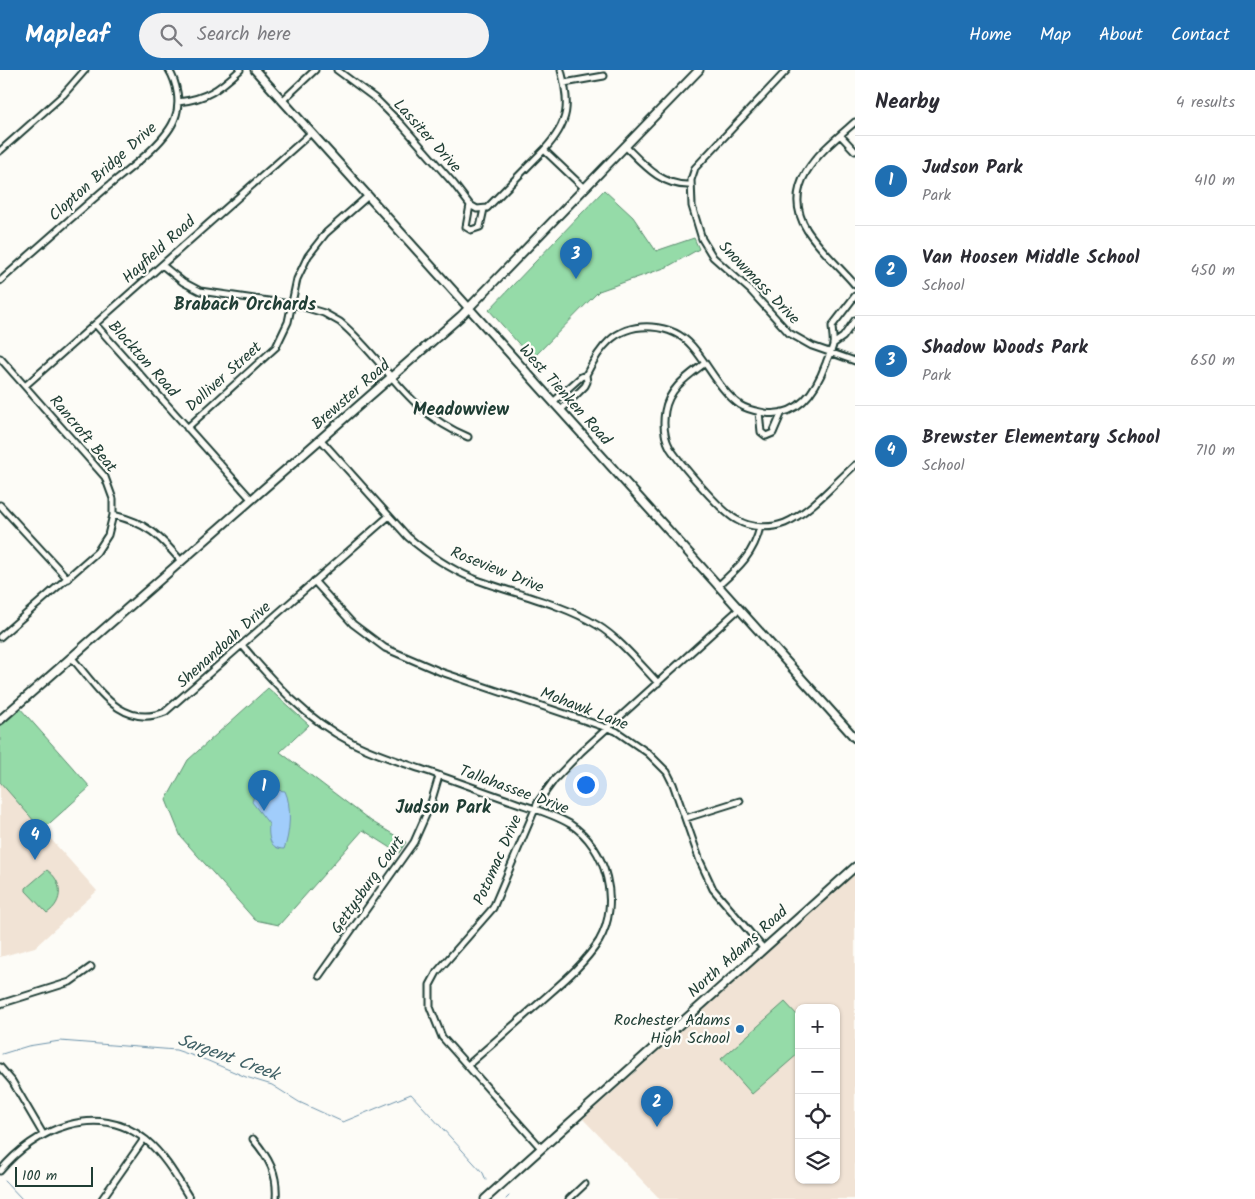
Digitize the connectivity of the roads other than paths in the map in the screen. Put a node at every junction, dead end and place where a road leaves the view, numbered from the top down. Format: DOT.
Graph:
graph roads {
  1 [pos="85,70"];
  2 [pos="169,70"];
  3 [pos="240,70"];
  4 [pos="255,70"];
  5 [pos="315,70"];
  6 [pos="337,70"];
  7 [pos="561,70"];
  8 [pos="699,70"];
  9 [pos="787,70"];
  10 [pos="604,76"];
  11 [pos="564,83"];
  12 [pos="282,100"];
  13 [pos="178,102"];
  14 [pos="855,122"];
  15 [pos="311,133"];
  16 [pos="840,135"];
  17 [pos="625,146"];
  18 [pos="544,150"];
  19 [pos="0,151"];
  20 [pos="855,151"];
  21 [pos="691,185"];
  22 [pos="584,188"];
  23 [pos="368,196"];
  24 [pos="470,205"];
  25 [pos="484,209"];
  26 [pos="162,264"];
  27 [pos="0,281"];
  28 [pos="855,285"];
  29 [pos="855,296"];
  30 [pos="292,304"];
  31 [pos="469,308"];
  32 [pos="855,320"];
  33 [pos="95,324"];
  34 [pos="833,344"];
  35 [pos="830,353"];
  36 [pos="0,358"];
  37 [pos="855,361"];
  38 [pos="705,363"];
  39 [pos="586,375"];
  40 [pos="391,378"];
  41 [pos="25,386"];
  42 [pos="554,402"];
  43 [pos="561,410"];
  44 [pos="759,412"];
  45 [pos="782,412"];
  46 [pos="187,428"];
  47 [pos="468,437"];
  48 [pos="321,440"];
  49 [pos="855,465"];
  50 [pos="252,500"];
  51 [pos="0,505"];
  52 [pos="113,515"];
  53 [pos="389,516"];
  54 [pos="760,527"];
  55 [pos="181,561"];
  56 [pos="68,579"];
  57 [pos="314,582"];
  58 [pos="718,586"];
  59 [pos="740,610"];
  60 [pos="0,638"];
  61 [pos="242,645"];
  62 [pos="71,657"];
  63 [pos="658,682"];
  64 [pos="0,720"];
  65 [pos="606,730"];
  66 [pos="855,738"];
  67 [pos="439,776"];
  68 [pos="740,801"];
  69 [pos="535,808"];
  70 [pos="686,818"];
  71 [pos="855,867"];
  72 [pos="763,948"];
  73 [pos="91,967"];
  74 [pos="319,976"];
  75 [pos="0,1004"];
  76 [pos="468,1065"];
  77 [pos="0,1067"];
  78 [pos="42,1134"];
  79 [pos="144,1139"];
  80 [pos="253,1139"];
  81 [pos="541,1148"];
  82 [pos="0,1171"];
  83 [pos="585,1184"];
  84 [pos="102,1199"];
  85 [pos="190,1199"];
  86 [pos="276,1199"];
  87 [pos="484,1199"];
  88 [pos="570,1199"];
  1 -- 19 [label="street"];
  2 -- 13 [label="street"];
  3 -- 13 [label="street"];
  4 -- 12 [label="street, West Tienken Road"];
  5 -- 12 [label="street"];
  6 -- 24 [label="street, Lassiter Drive"];
  7 -- 11 [label="street"];
  8 -- 17 [label="street, Brewster Road"];
  9 -- 21 [label="street, Snowmass Drive"];
  10 -- 11 [label="street"];
  11 -- 18 [label="street"];
  12 -- 15 [label="street, West Tienken Road"];
  13 -- 27 [label="street, Clopton Bridge Drive"];
  14 -- 16 [label="street"];
  15 -- 23 [label="street, West Tienken Road"];
  15 -- 26 [label="street, Hayfield Road"];
  16 -- 20 [label="street"];
  16 -- 28 [label="street"];
  17 -- 21 [label="street"];
  17 -- 22 [label="street, Brewster Road"];
  18 -- 22 [label="street"];
  18 -- 25 [label="street"];
  21 -- 35 [label="street, Snowmass Drive"];
  22 -- 31 [label="street, Brewster Road"];
  23 -- 30 [label="street, Dolliver Street"];
  23 -- 31 [label="street, West Tienken Road"];
  24 -- 25 [label="street"];
  24 -- 25 [label="street"];
  26 -- 30 [label="street"];
  26 -- 33 [label="street, Hayfield Road"];
  29 -- 34 [label="street"];
  30 -- 40 [label="street"];
  30 -- 46 [label="street, Dolliver Street"];
  31 -- 40 [label="street, Brewster Road"];
  31 -- 42 [label="street, West Tienken Road"];
  32 -- 34 [label="street"];
  33 -- 41 [label="street, Hayfield Road"];
  33 -- 46 [label="street, Blockton Road"];
  34 -- 35 [label="street"];
  35 -- 37 [label="street, Snowmass Drive"];
  35 -- 45 [label="street"];
  36 -- 41 [label="street, Rancroft Beat"];
  38 -- 39 [label="street"];
  38 -- 44 [label="street"];
  38 -- 54 [label="street"];
  39 -- 42 [label="street"];
  39 -- 43 [label="street"];
  40 -- 47 [label="street"];
  40 -- 48 [label="street, Brewster Road"];
  41 -- 52 [label="street, Rancroft Beat"];
  42 -- 43 [label="street, West Tienken Road"];
  43 -- 58 [label="street, West Tienken Road"];
  44 -- 45 [label="street"];
  44 -- 45 [label="street"];
  46 -- 50 [label="street, Blockton Road"];
  48 -- 50 [label="street, Brewster Road"];
  48 -- 53 [label="street, Roseview Drive"];
  49 -- 54 [label="street"];
  50 -- 55 [label="street, Brewster Road"];
  51 -- 56 [label="street"];
  52 -- 55 [label="street"];
  52 -- 56 [label="street"];
  53 -- 57 [label="street, Shenandoah Drive"];
  53 -- 63 [label="street, Roseview Drive"];
  54 -- 58 [label="street"];
  55 -- 62 [label="street, Brewster Road"];
  56 -- 60 [label="street"];
  57 -- 61 [label="street, Shenandoah Drive"];
  57 -- 65 [label="street, Mohawk Lane"];
  58 -- 59 [label="street, West Tienken Road"];
  59 -- 63 [label="street, Potomac Drive"];
  59 -- 66 [label="street, West Tienken Road"];
  61 -- 62 [label="street, Shenandoah Drive"];
  61 -- 67 [label="street, Tallahassee Drive"];
  62 -- 64 [label="street, Brewster Road"];
  63 -- 65 [label="street, Potomac Drive"];
  65 -- 69 [label="street, Potomac Drive"];
  65 -- 70 [label="street, Mohawk Lane"];
  67 -- 69 [label="street, Tallahassee Drive"];
  67 -- 74 [label="street, Gettysburg Court"];
  68 -- 70 [label="street"];
  69 -- 76 [label="street, Potomac Drive"];
  69 -- 76 [label="street, Tallahassee Drive"];
  70 -- 72 [label="street, Mohawk Lane"];
  71 -- 72 [label="street, North Adams Road"];
  72 -- 81 [label="street, North Adams Road"];
  73 -- 75 [label="street"];
  76 -- 81 [label="street, Potomac Drive"];
  77 -- 78 [label="street"];
  78 -- 79 [label="street"];
  78 -- 82 [label="street"];
  79 -- 84 [label="street"];
  79 -- 85 [label="street"];
  80 -- 86 [label="street"];
  81 -- 87 [label="street, North Adams Road"];
  83 -- 88 [label="street"];
}
